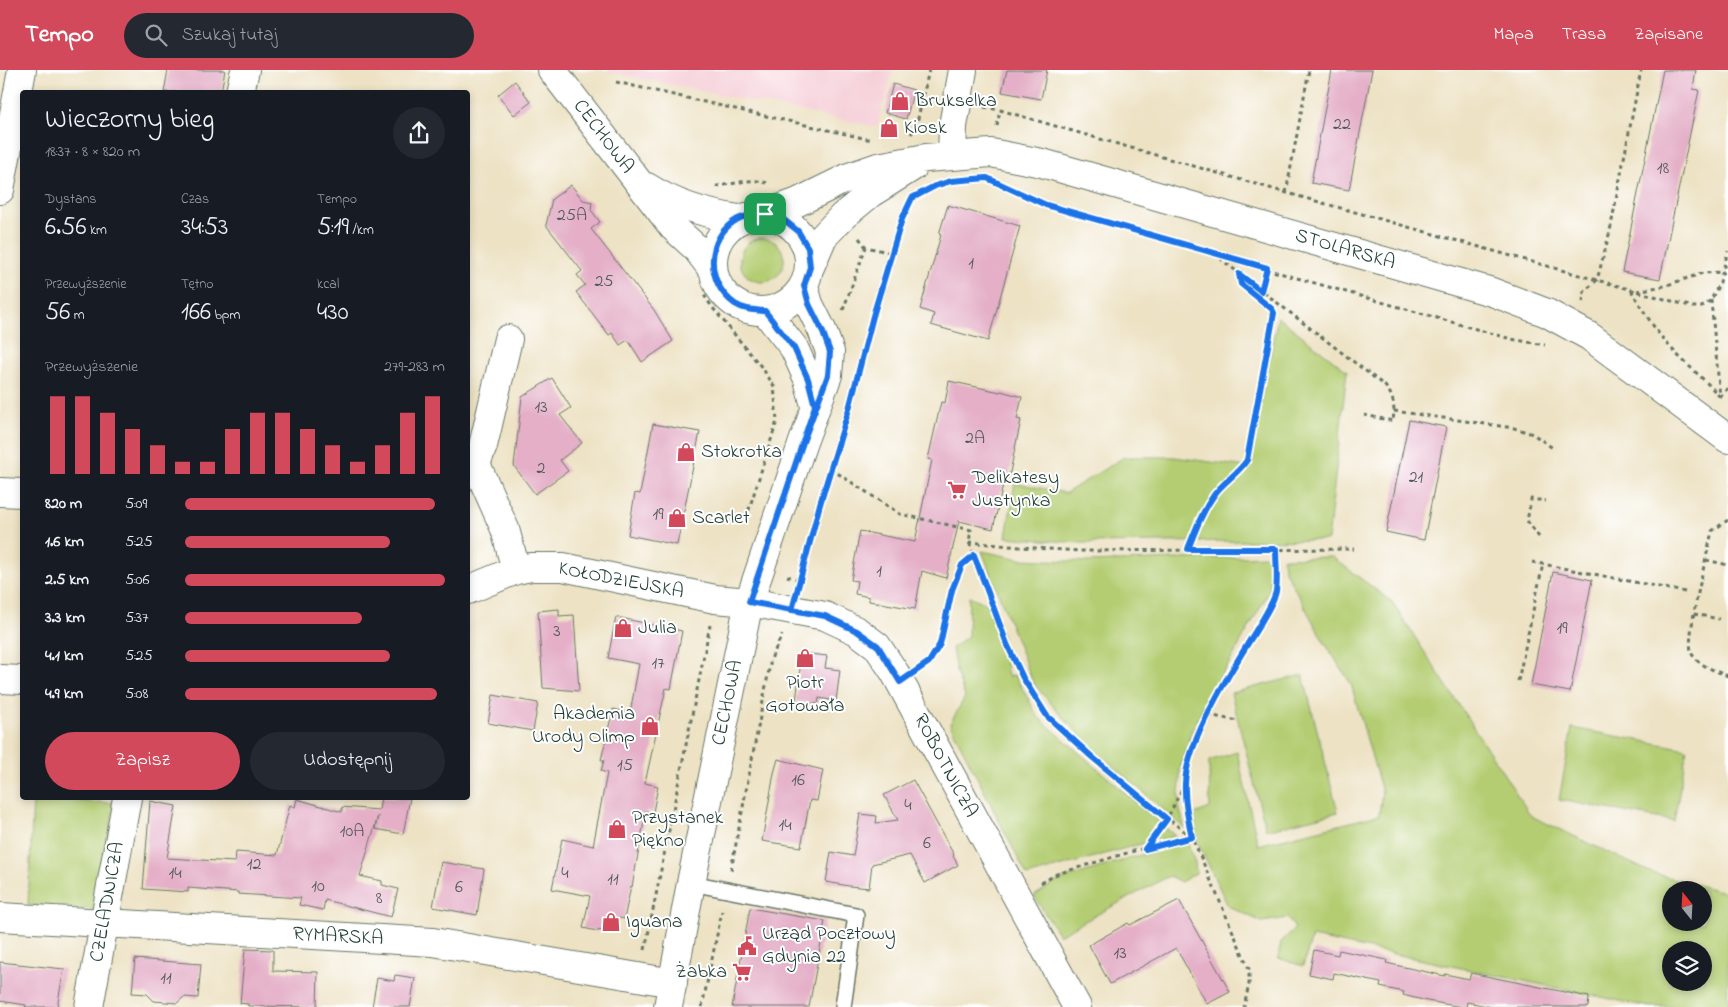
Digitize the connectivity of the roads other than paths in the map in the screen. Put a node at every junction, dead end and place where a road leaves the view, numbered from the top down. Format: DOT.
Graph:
graph roads {
  1 [pos="22,70"];
  2 [pos="245,70"];
  3 [pos="552,70"];
  4 [pos="963,70"];
  5 [pos="240,90"];
  6 [pos="939,157"];
  7 [pos="636,181"];
  8 [pos="0,190"];
  9 [pos="752,216"];
  10 [pos="807,276"];
  11 [pos="708,281"];
  12 [pos="765,311"];
  13 [pos="508,339"];
  14 [pos="815,406"];
  15 [pos="1728,439"];
  16 [pos="472,463"];
  17 [pos="0,492"];
  18 [pos="20,493"];
  19 [pos="516,570"];
  20 [pos="470,589"];
  21 [pos="749,602"];
  22 [pos="0,679"];
  23 [pos="20,680"];
  24 [pos="127,800"];
  25 [pos="691,883"];
  26 [pos="0,917"];
  27 [pos="104,924"];
  28 [pos="670,995"];
  29 [pos="89,1007"];
  30 [pos="843,1007"];
  31 [pos="1077,1007"];
  1 -- 8 [label="street"];
  2 -- 5 [label="street"];
  3 -- 7 [label="street, CECHOWA"];
  4 -- 6 [label="street"];
  6 -- 9 [label="street, STOLARSKA"];
  6 -- 10 [label="street, STOLARSKA"];
  6 -- 15 [label="street, STOLARSKA"];
  7 -- 9 [label="street, CECHOWA"];
  7 -- 11 [label="street, CECHOWA"];
  9 -- 10 [label="street"];
  9 -- 11 [label="street"];
  10 -- 12 [label="street"];
  10 -- 14 [label="street, CECHOWA"];
  11 -- 12 [label="street"];
  12 -- 14 [label="street"];
  13 -- 16 [label="street"];
  14 -- 21 [label="street, CECHOWA"];
  16 -- 19 [label="street"];
  17 -- 18 [label="street"];
  19 -- 20 [label="street, KOŁODZIEJSKA"];
  19 -- 21 [label="street, KOŁODZIEJSKA"];
  21 -- 25 [label="street, CECHOWA"];
  21 -- 31 [label="street, ROBOTNICZA"];
  22 -- 23 [label="street"];
  24 -- 27 [label="street, CZELADNICZA"];
  25 -- 28 [label="street, CECHOWA"];
  25 -- 30 [label="lane"];
  26 -- 27 [label="street, RYMARSKA"];
  27 -- 28 [label="street, RYMARSKA"];
  27 -- 29 [label="street, CZELADNICZA"];
}
